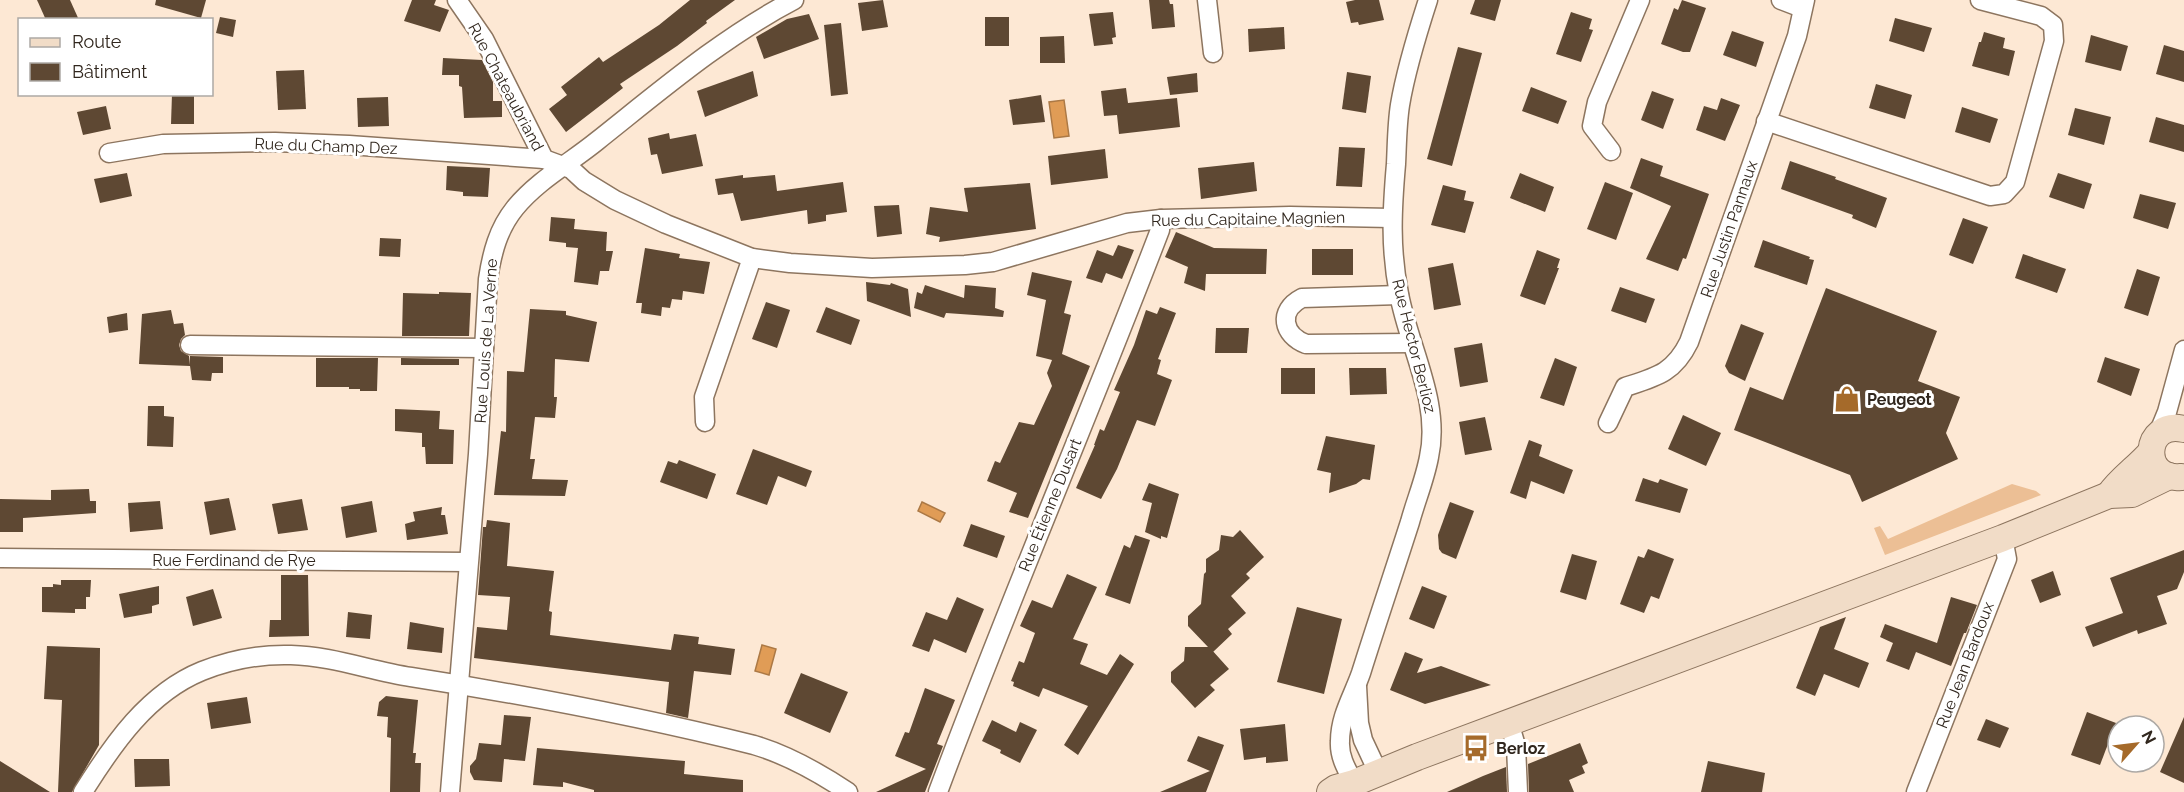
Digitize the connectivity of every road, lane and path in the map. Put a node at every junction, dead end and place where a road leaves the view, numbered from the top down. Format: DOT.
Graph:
graph roads {
  1 [pos="457,0"];
  2 [pos="794,0"];
  3 [pos="1207,0"];
  4 [pos="1428,0"];
  5 [pos="1640,0"];
  6 [pos="1781,0"];
  7 [pos="1980,0"];
  8 [pos="1803,4"];
  9 [pos="1213,52"];
  10 [pos="1766,121"];
  11 [pos="1611,151"];
  12 [pos="109,153"];
  13 [pos="544,159"];
  14 [pos="562,165"];
  15 [pos="1391,218"];
  16 [pos="1161,219"];
  17 [pos="752,258"];
  18 [pos="1399,295"];
  19 [pos="1412,343"];
  20 [pos="190,345"];
  21 [pos="484,348"];
  22 [pos="2184,350"];
  23 [pos="705,422"];
  24 [pos="1608,423"];
  25 [pos="2184,429"];
  26 [pos="2154,443"];
  27 [pos="2177,476"];
  28 [pos="2109,495"];
  29 [pos="2002,538"];
  30 [pos="0,558"];
  31 [pos="468,562"];
  32 [pos="458,684"];
  33 [pos="1357,684"];
  34 [pos="1509,722"];
  35 [pos="1378,772"];
  36 [pos="1352,788"];
  37 [pos="83,792"];
  38 [pos="450,792"];
  39 [pos="848,792"];
  40 [pos="938,792"];
  41 [pos="1330,792"];
  42 [pos="1518,792"];
  43 [pos="1916,792"];
  1 -- 13 [label="street, Rue Chateaubriand"];
  2 -- 14 [label="street, Rue Louis de La Verne"];
  3 -- 9 [label="street"];
  4 -- 15 [label="street, Rue Hector Berlioz"];
  5 -- 11 [label="street"];
  6 -- 8 [label="street"];
  7 -- 10 [label="street"];
  8 -- 10 [label="street, Rue Justin Pannaux"];
  10 -- 24 [label="street, Rue Justin Pannaux"];
  12 -- 13 [label="street, Rue du Champ Dez"];
  13 -- 14 [label="street, Rue Chateaubriand"];
  14 -- 17 [label="street, Rue du Capitaine Magnien"];
  14 -- 21 [label="street, Rue Louis de La Verne"];
  15 -- 16 [label="street, Rue du Capitaine Magnien"];
  15 -- 18 [label="street, Rue Hector Berlioz"];
  16 -- 17 [label="street, Rue du Capitaine Magnien"];
  16 -- 40 [label="street, Rue Étienne Dusart"];
  17 -- 23 [label="street"];
  18 -- 19 [label="street, Rue Hector Berlioz"];
  18 -- 19 [label="street"];
  19 -- 33 [label="street, Rue Hector Berlioz"];
  20 -- 21 [label="street"];
  21 -- 31 [label="street, Rue Louis de La Verne"];
  22 -- 26 [label="street"];
  25 -- 26 [label="main road"];
  26 -- 27 [label="main road"];
  26 -- 28 [label="main road"];
  27 -- 28 [label="main road"];
  28 -- 29 [label="main road"];
  29 -- 34 [label="main road"];
  29 -- 43 [label="street, Rue Jean Bardoux"];
  30 -- 31 [label="street, Rue Ferdinand de Rye"];
  31 -- 32 [label="street, Rue Louis de La Verne"];
  32 -- 37 [label="street"];
  32 -- 38 [label="street, Rue Louis de La Verne"];
  32 -- 39 [label="street"];
  33 -- 35 [label="street, Rue Hector Berlioz"];
  33 -- 36 [label="street, Rue Hector Berlioz"];
  34 -- 35 [label="main road"];
  34 -- 42 [label="street"];
  35 -- 36 [label="main road"];
  36 -- 41 [label="main road"];
}
